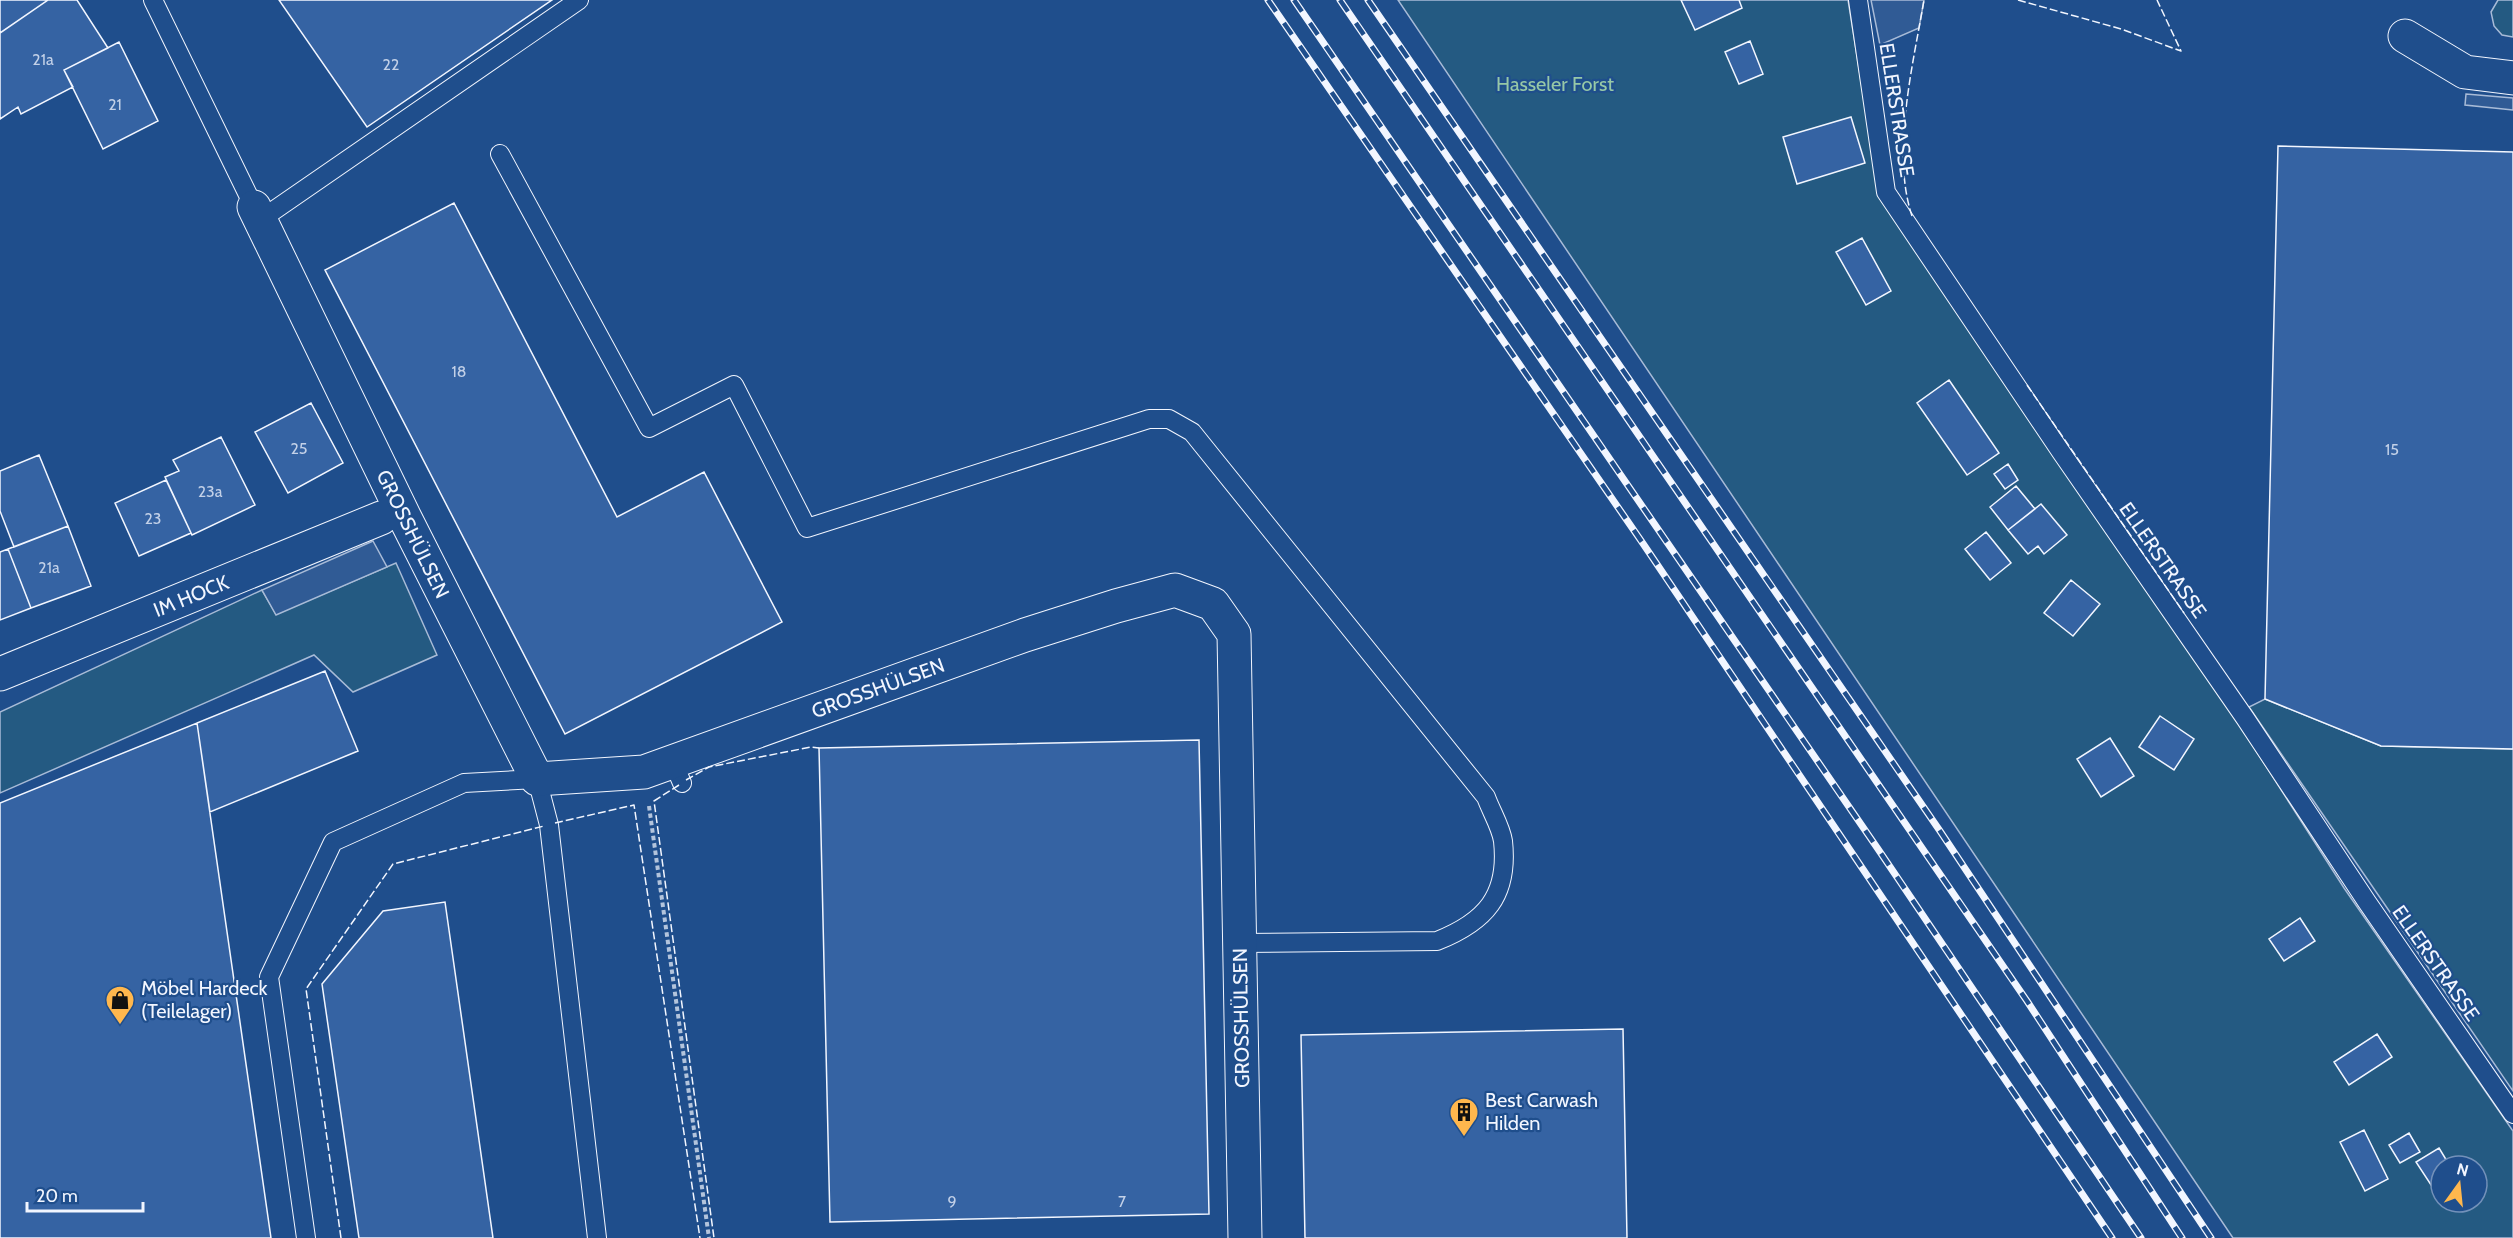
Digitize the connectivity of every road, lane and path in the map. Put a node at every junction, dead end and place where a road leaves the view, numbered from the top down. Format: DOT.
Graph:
graph roads {
  1 [pos="153,0"];
  2 [pos="579,0"];
  3 [pos="1858,0"];
  4 [pos="2405,36"];
  5 [pos="2513,78"];
  6 [pos="500,154"];
  7 [pos="257,214"];
  8 [pos="381,518"];
  9 [pos="0,674"];
  10 [pos="537,779"];
  11 [pos="648,799"];
  12 [pos="1239,943"];
  13 [pos="2513,1114"];
  14 [pos="306,1238"];
  15 [pos="597,1238"];
  16 [pos="709,1238"];
  17 [pos="1245,1238"];
  1 -- 7 [label="lane"];
  2 -- 7 [label="lane"];
  3 -- 13 [label="lane, ELLERSTRASSE"];
  4 -- 5 [label="street"];
  6 -- 12 [label="lane"];
  7 -- 10 [label="street, GROSSHÜLSEN"];
  8 -- 9 [label="street, IM HOCK"];
  10 -- 12 [label="street, GROSSHÜLSEN"];
  10 -- 14 [label="lane"];
  10 -- 15 [label="lane"];
  11 -- 16 [label="path"];
  12 -- 17 [label="street, GROSSHÜLSEN"];
}
